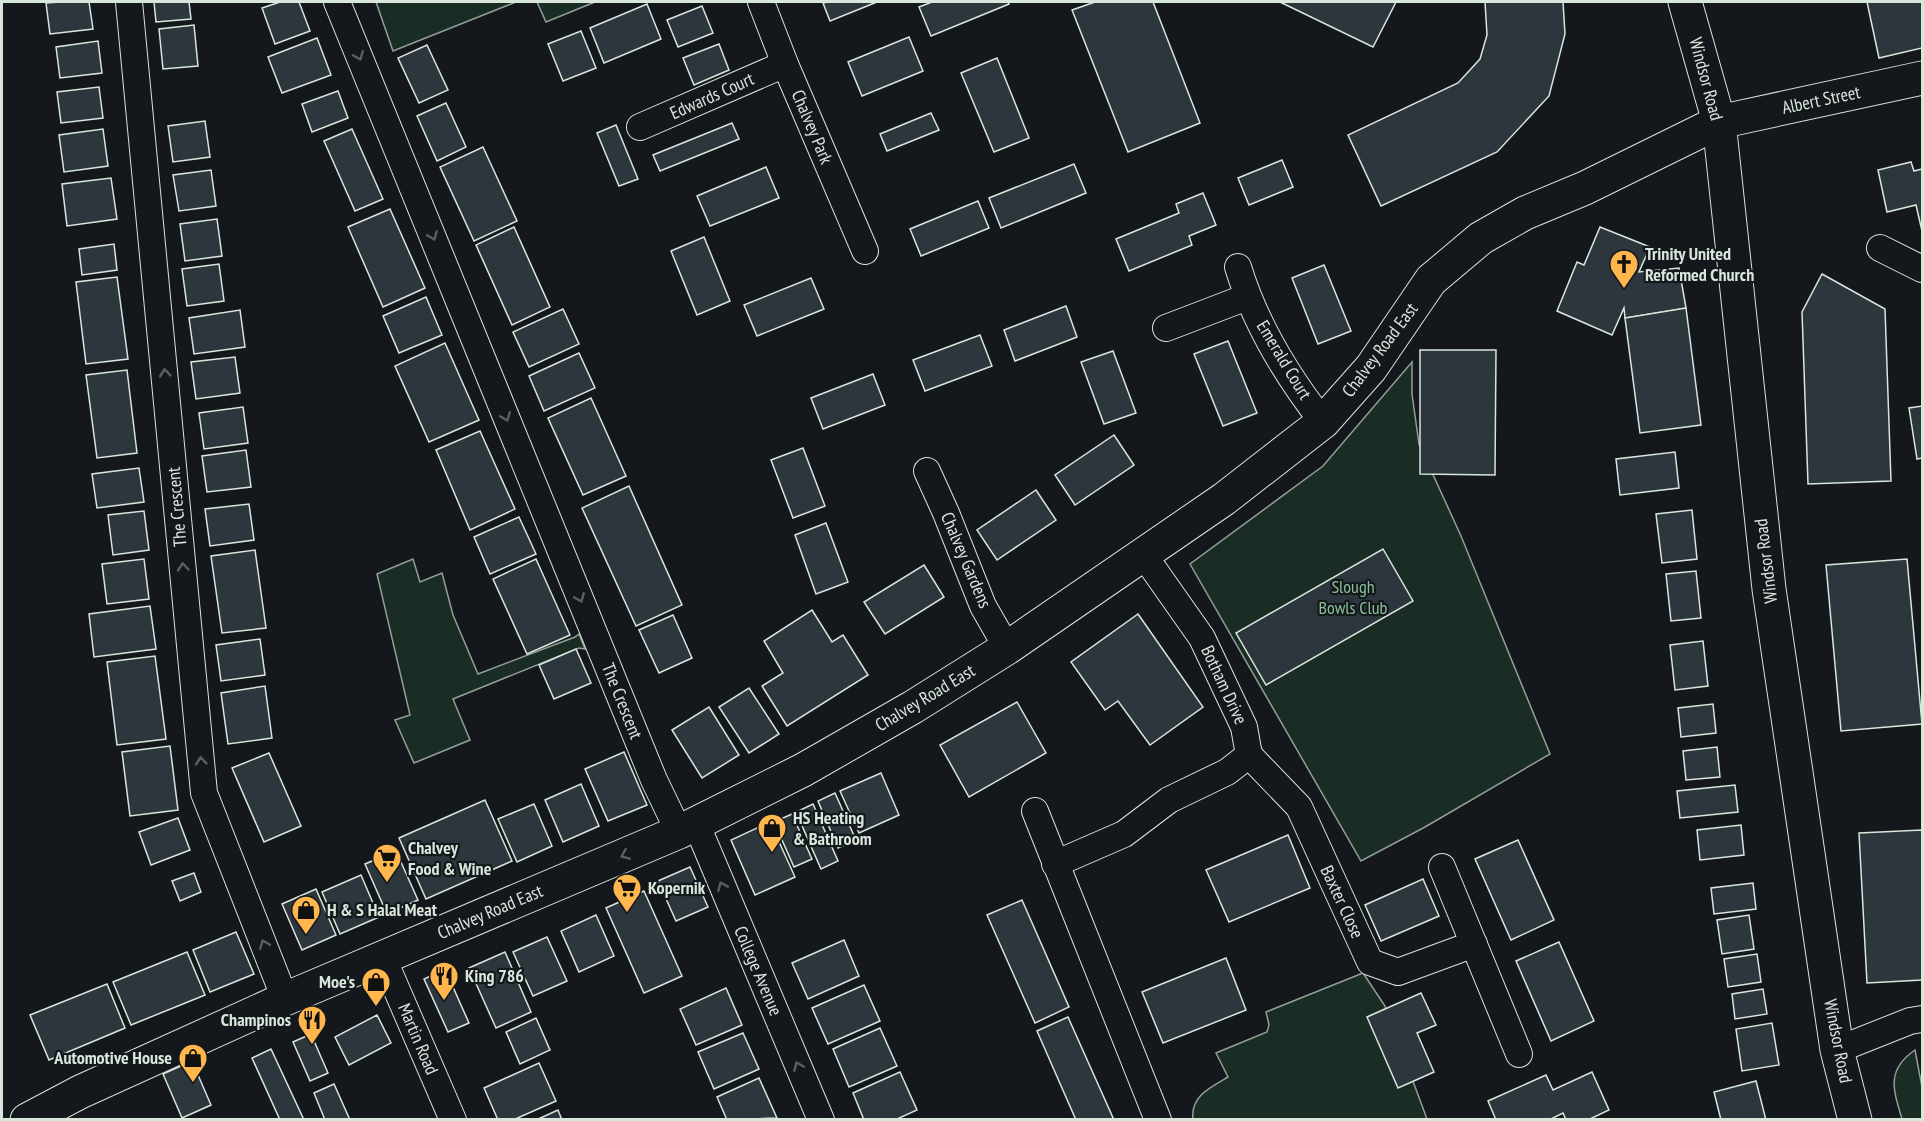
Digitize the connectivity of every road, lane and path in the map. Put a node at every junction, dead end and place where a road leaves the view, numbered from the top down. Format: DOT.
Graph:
graph roads {
  1 [pos="129,2"];
  2 [pos="337,2"];
  3 [pos="761,2"];
  4 [pos="1685,2"];
  5 [pos="785,64"];
  6 [pos="1923,78"];
  7 [pos="1719,122"];
  8 [pos="640,127"];
  9 [pos="1880,248"];
  10 [pos="865,251"];
  11 [pos="1238,267"];
  12 [pos="1923,269"];
  13 [pos="1247,297"];
  14 [pos="1166,328"];
  15 [pos="1323,422"];
  16 [pos="927,471"];
  17 [pos="1143,554"];
  18 [pos="1006,648"];
  19 [pos="1249,755"];
  20 [pos="1035,811"];
  21 [pos="687,828"];
  22 [pos="1055,864"];
  23 [pos="1442,867"];
  24 [pos="1474,944"];
  25 [pos="383,958"];
  26 [pos="285,999"];
  27 [pos="1923,1019"];
  28 [pos="1837,1050"];
  29 [pos="1519,1054"];
  30 [pos="27,1119"];
  31 [pos="453,1119"];
  32 [pos="820,1119"];
  33 [pos="1158,1119"];
  34 [pos="1855,1119"];
  26 -- 1 [label="street, The Crescent, one-way"];
  2 -- 21 [label="street, The Crescent, one-way"];
  3 -- 5 [label="street, Chalvey Park"];
  4 -- 7 [label="street, Windsor Road"];
  5 -- 8 [label="street, Edwards Court"];
  5 -- 10 [label="street, Chalvey Park"];
  6 -- 7 [label="street, Albert Street"];
  7 -- 15 [label="street, Chalvey Road East"];
  7 -- 28 [label="street, Windsor Road"];
  9 -- 12 [label="street"];
  11 -- 13 [label="street, Emerald Court"];
  13 -- 14 [label="street"];
  13 -- 15 [label="street, Emerald Court"];
  15 -- 17 [label="street, Chalvey Road East"];
  16 -- 18 [label="street, Chalvey Gardens"];
  17 -- 18 [label="street, Chalvey Road East"];
  17 -- 19 [label="street, Botham Drive"];
  18 -- 21 [label="street, Chalvey Road East"];
  19 -- 22 [label="street"];
  19 -- 24 [label="street, Baxter Close"];
  20 -- 22 [label="street"];
  21 -- 25 [label="street, Chalvey Road East, one-way"];
  32 -- 21 [label="street, College Avenue, one-way"];
  22 -- 33 [label="street"];
  23 -- 24 [label="street"];
  24 -- 29 [label="street"];
  25 -- 26 [label="street, Chalvey Road East"];
  25 -- 31 [label="street, Martin Road"];
  26 -- 30 [label="street, Chalvey Road East"];
  27 -- 28 [label="street"];
  28 -- 34 [label="street, Windsor Road"];
}
